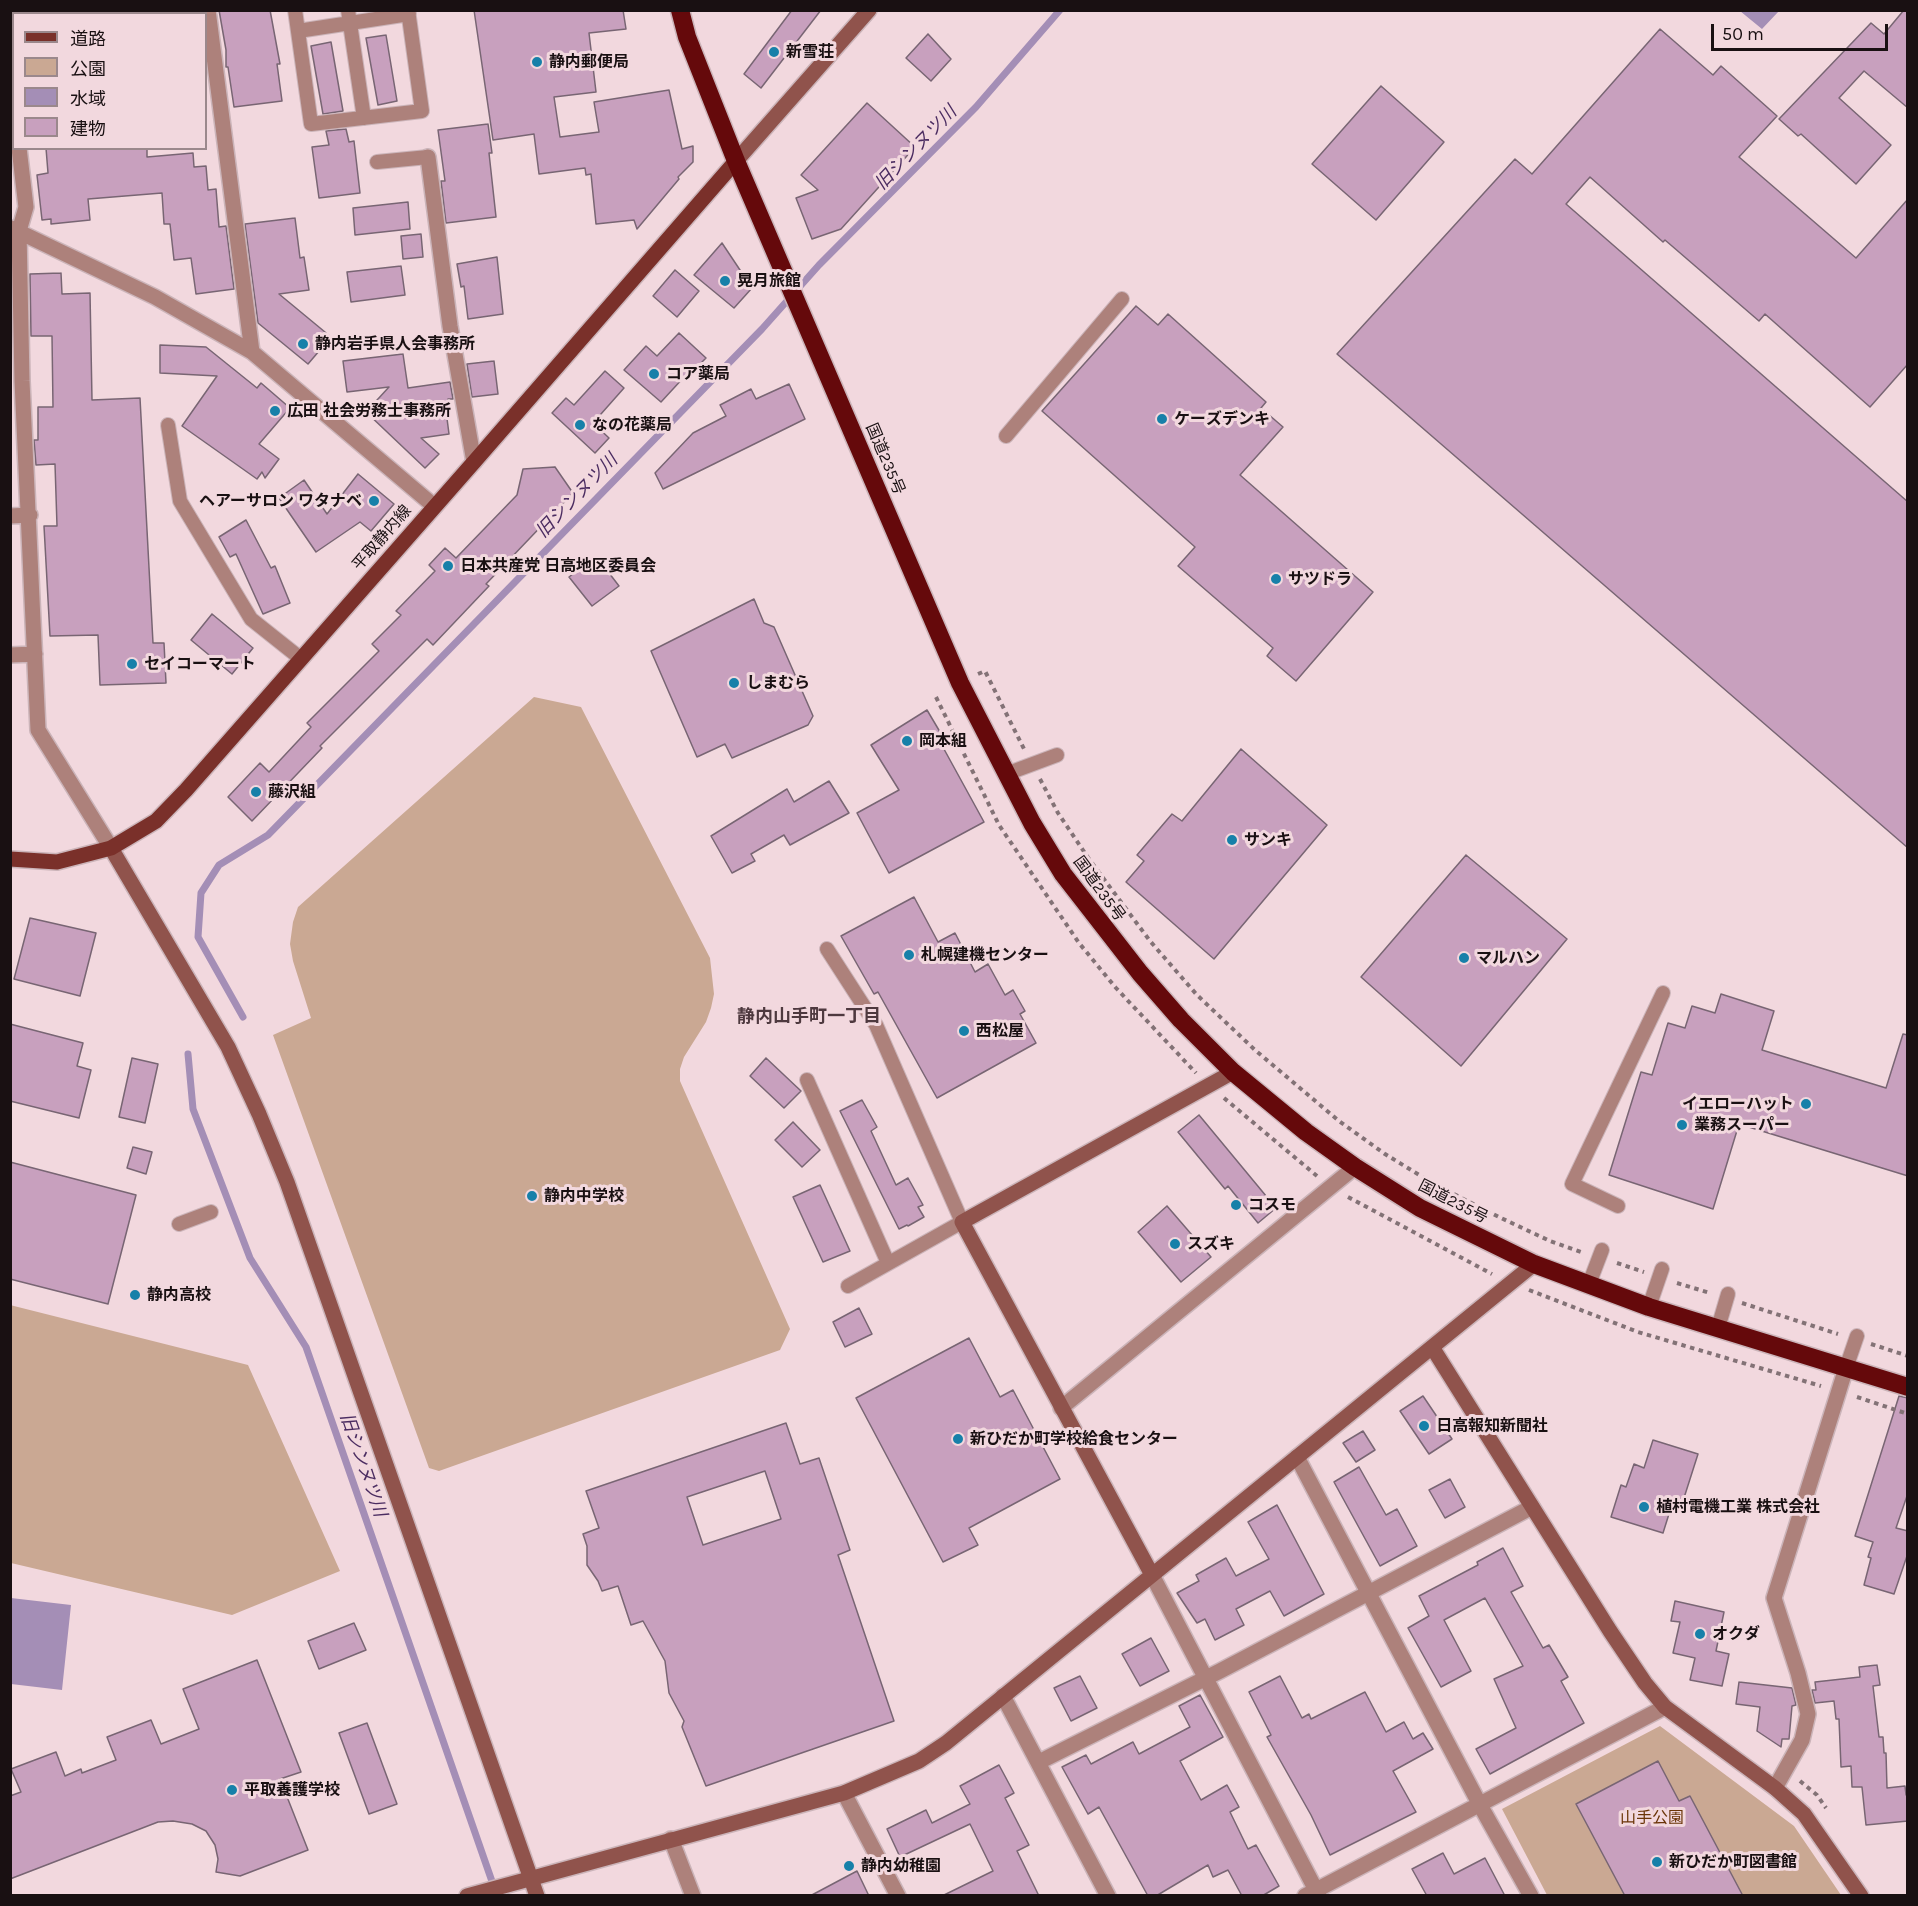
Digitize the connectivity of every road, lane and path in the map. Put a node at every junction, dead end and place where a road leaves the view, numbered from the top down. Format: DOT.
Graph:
graph roads {
  1 [pos="208,10"];
  2 [pos="295,10"];
  3 [pos="680,10"];
  4 [pos="869,10"];
  5 [pos="409,12"];
  6 [pos="349,17"];
  7 [pos="298,32"];
  8 [pos="364,118"];
  9 [pos="19,150"];
  10 [pos="428,157"];
  11 [pos="736,161"];
  12 [pos="377,162"];
  13 [pos="15,229"];
  14 [pos="1122,299"];
  15 [pos="252,352"];
  16 [pos="16,381"];
  17 [pos="168,425"];
  18 [pos="1006,436"];
  19 [pos="474,462"];
  20 [pos="435,506"];
  21 [pos="30,515"];
  22 [pos="10,516"];
  23 [pos="35,654"];
  24 [pos="10,655"];
  25 [pos="300,658"];
  26 [pos="960,683"];
  27 [pos="1057,755"];
  28 [pos="1032,765"];
  29 [pos="1006,774"];
  30 [pos="111,848"];
  31 [pos="10,859"];
  32 [pos="827,949"];
  33 [pos="1663,993"];
  34 [pos="1233,1072"];
  35 [pos="807,1080"];
  36 [pos="1355,1167"];
  37 [pos="1618,1206"];
  38 [pos="211,1212"];
  39 [pos="962,1222"];
  40 [pos="178,1224"];
  41 [pos="1600,1254"];
  42 [pos="888,1263"];
  43 [pos="1534,1264"];
  44 [pos="1661,1273"];
  45 [pos="1589,1284"];
  46 [pos="848,1286"];
  47 [pos="1520,1287"];
  48 [pos="1728,1296"];
  49 [pos="1650,1307"];
  50 [pos="1718,1328"];
  51 [pos="1856,1338"];
  52 [pos="1432,1347"];
  53 [pos="1908,1356"];
  54 [pos="1846,1368"];
  55 [pos="1908,1387"];
  56 [pos="1839,1391"];
  57 [pos="1061,1408"];
  58 [pos="1908,1414"];
  59 [pos="1297,1456"];
  60 [pos="1532,1507"];
  61 [pos="1152,1575"];
  62 [pos="1369,1593"];
  63 [pos="1205,1679"];
  64 [pos="1003,1696"];
  65 [pos="1665,1707"];
  66 [pos="1039,1762"];
  67 [pos="1785,1770"];
  68 [pos="1775,1788"];
  69 [pos="844,1793"];
  70 [pos="1480,1805"];
  71 [pos="1830,1813"];
  72 [pos="671,1839"];
  73 [pos="531,1878"];
  74 [pos="1313,1893"];
  75 [pos="467,1896"];
  76 [pos="537,1896"];
  77 [pos="693,1896"];
  78 [pos="898,1896"];
  79 [pos="1108,1896"];
  80 [pos="1531,1896"];
  81 [pos="1861,1896"];
  1 -- 15 [label="street"];
  2 -- 7 [label="lane"];
  3 -- 11 [label="highway, 国道235号"];
  4 -- 11 [label="street"];
  5 -- 6 [label="lane"];
  5 -- 8 [label="lane"];
  6 -- 7 [label="lane"];
  6 -- 8 [label="lane"];
  7 -- 8 [label="lane"];
  9 -- 13 [label="street"];
  10 -- 12 [label="lane"];
  10 -- 19 [label="street"];
  11 -- 19 [label="main road, 平取静内線"];
  11 -- 26 [label="highway, 国道235号"];
  13 -- 15 [label="street"];
  13 -- 16 [label="street"];
  14 -- 18 [label="lane"];
  15 -- 20 [label="street"];
  16 -- 21 [label="street"];
  17 -- 25 [label="lane"];
  19 -- 20 [label="main road, 平取静内線"];
  20 -- 25 [label="main road, 平取静内線"];
  21 -- 22 [label="street"];
  21 -- 23 [label="street"];
  23 -- 24 [label="street"];
  23 -- 30 [label="street"];
  25 -- 30 [label="main road, 平取静内線"];
  26 -- 28 [label="path"];
  26 -- 29 [label="highway, 国道235号"];
  27 -- 28 [label="lane"];
  28 -- 29 [label="lane"];
  28 -- 41 [label="path"];
  29 -- 34 [label="highway, 国道235号"];
  30 -- 31 [label="main road, 平取静内線"];
  30 -- 73 [label="street"];
  32 -- 39 [label="lane"];
  33 -- 37 [label="lane"];
  34 -- 36 [label="highway, 国道235号"];
  34 -- 39 [label="street"];
  35 -- 42 [label="lane"];
  36 -- 43 [label="highway, 国道235号"];
  36 -- 57 [label="street"];
  38 -- 40 [label="lane"];
  39 -- 42 [label="lane"];
  39 -- 57 [label="street"];
  41 -- 44 [label="path"];
  41 -- 45 [label="lane"];
  42 -- 46 [label="lane"];
  43 -- 45 [label="highway, 国道235号"];
  43 -- 52 [label="street"];
  44 -- 48 [label="path"];
  44 -- 49 [label="lane"];
  45 -- 49 [label="highway, 国道235号"];
  47 -- 56 [label="path"];
  48 -- 50 [label="lane"];
  48 -- 51 [label="path"];
  49 -- 50 [label="highway, 国道235号"];
  50 -- 54 [label="highway, 国道235号"];
  51 -- 53 [label="path"];
  51 -- 54 [label="lane"];
  52 -- 59 [label="street"];
  52 -- 60 [label="street"];
  54 -- 55 [label="highway, 国道235号"];
  54 -- 56 [label="street"];
  56 -- 58 [label="path"];
  56 -- 67 [label="street"];
  57 -- 61 [label="street"];
  59 -- 61 [label="street"];
  59 -- 62 [label="street"];
  60 -- 62 [label="street"];
  60 -- 65 [label="street"];
  61 -- 63 [label="street"];
  61 -- 64 [label="street"];
  62 -- 63 [label="street"];
  62 -- 70 [label="street"];
  63 -- 66 [label="street"];
  63 -- 74 [label="street"];
  64 -- 66 [label="street"];
  64 -- 69 [label="street"];
  65 -- 68 [label="street"];
  65 -- 70 [label="street"];
  66 -- 79 [label="street"];
  67 -- 68 [label="street"];
  67 -- 71 [label="path"];
  68 -- 81 [label="street"];
  69 -- 72 [label="street"];
  69 -- 78 [label="street"];
  70 -- 74 [label="street"];
  70 -- 80 [label="street"];
  72 -- 73 [label="street"];
  72 -- 77 [label="street"];
  73 -- 75 [label="street"];
  73 -- 76 [label="street"];
}
